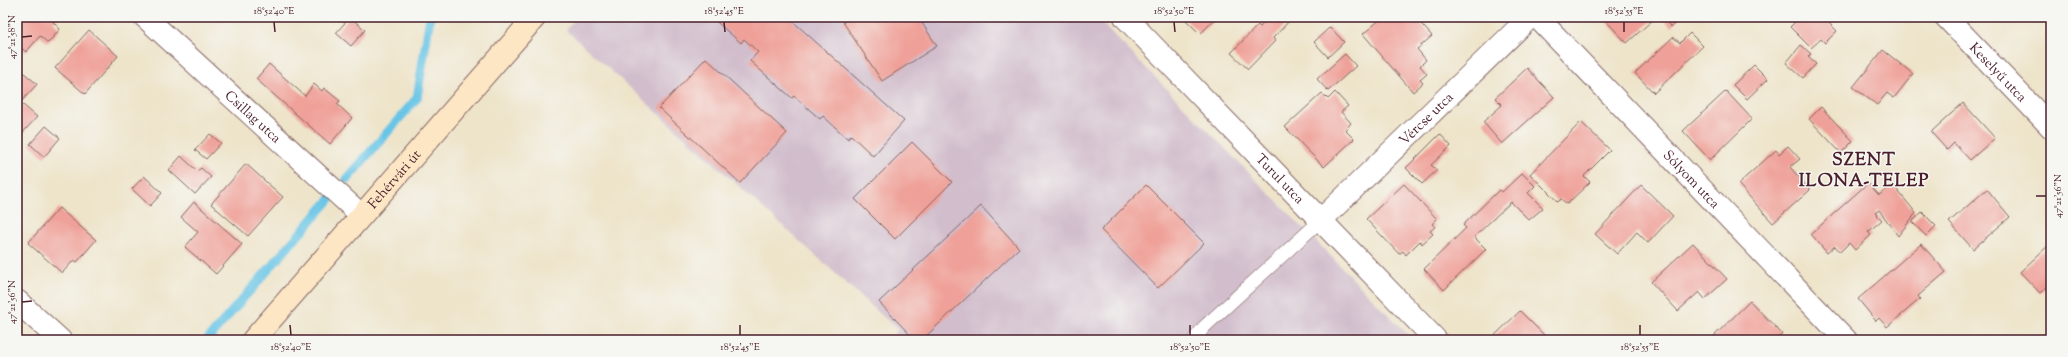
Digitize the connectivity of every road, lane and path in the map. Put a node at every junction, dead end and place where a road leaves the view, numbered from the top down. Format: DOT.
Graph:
graph roads {
  1 [pos="145,17"];
  2 [pos="535,17"];
  3 [pos="1125,17"];
  4 [pos="1530,17"];
  5 [pos="1538,17"];
  6 [pos="1946,17"];
  7 [pos="2051,127"];
  8 [pos="361,215"];
  9 [pos="1321,220"];
  10 [pos="17,301"];
  11 [pos="60,340"];
  12 [pos="253,340"];
  13 [pos="1194,340"];
  14 [pos="1436,340"];
  15 [pos="1846,340"];
  1 -- 8 [label="street, Csillag utca"];
  2 -- 8 [label="main road, Fehérvári út"];
  3 -- 9 [label="street, Turul utca"];
  4 -- 9 [label="street, Vércse utca"];
  5 -- 15 [label="street, Sólyom utca"];
  6 -- 7 [label="street, Keselyű utca"];
  8 -- 12 [label="main road, Fehérvári út"];
  9 -- 13 [label="lane"];
  9 -- 14 [label="street, Turul utca"];
  10 -- 11 [label="street"];
}
